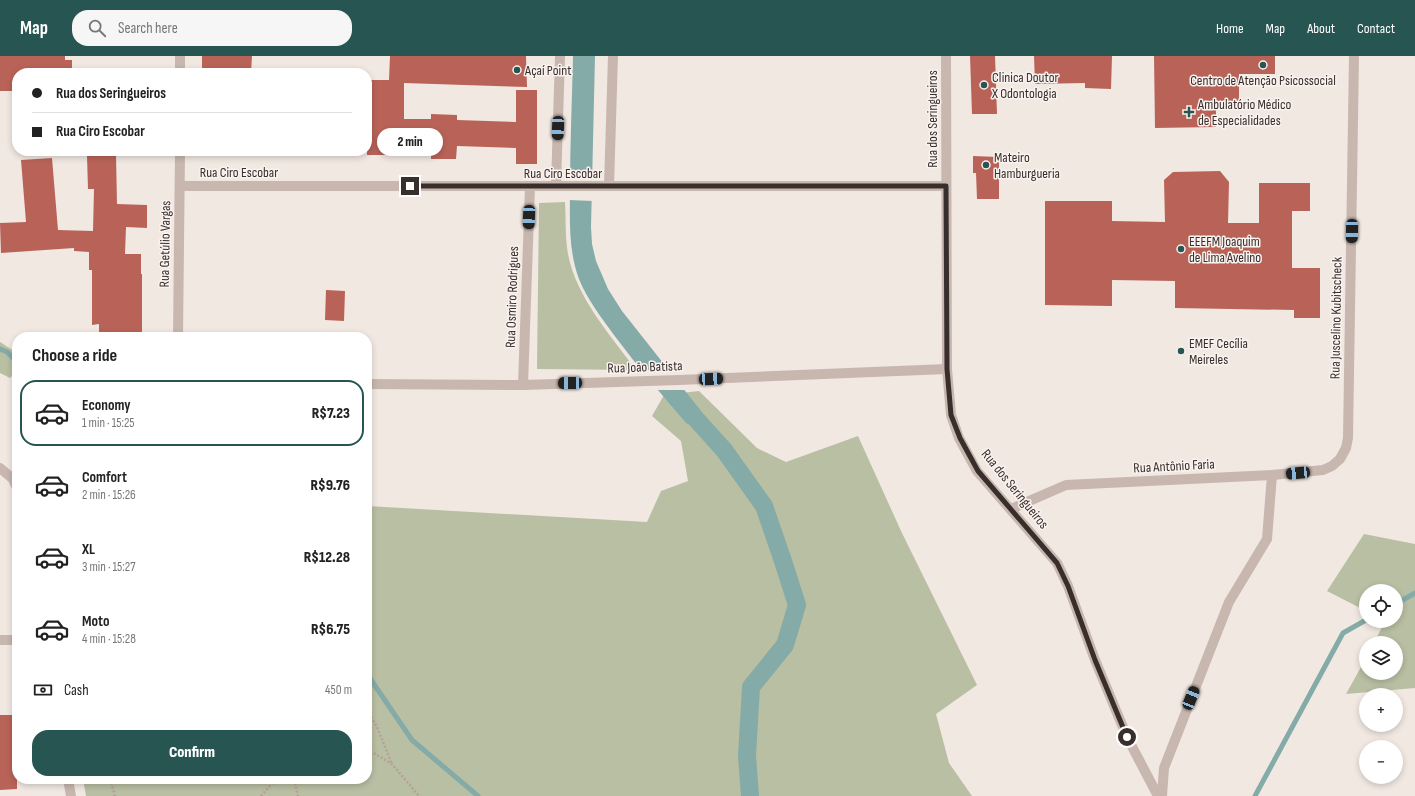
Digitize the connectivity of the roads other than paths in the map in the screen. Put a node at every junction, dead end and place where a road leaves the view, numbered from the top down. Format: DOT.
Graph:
graph roads {
  1 [pos="180,56"];
  2 [pos="560,56"];
  3 [pos="613,56"];
  4 [pos="946,56"];
  5 [pos="1354,56"];
  6 [pos="180,68"];
  7 [pos="180,156"];
  8 [pos="180,186"];
  9 [pos="556,186"];
  10 [pos="609,186"];
  11 [pos="946,186"];
  12 [pos="530,187"];
  13 [pos="178,332"];
  14 [pos="947,369"];
  15 [pos="372,384"];
  16 [pos="523,385"];
  17 [pos="1340,459"];
  18 [pos="0,468"];
  19 [pos="1272,475"];
  20 [pos="12,480"];
  21 [pos="1011,509"];
  22 [pos="0,640"];
  23 [pos="12,640"];
  24 [pos="69,784"];
  25 [pos="71,796"];
  26 [pos="1158,796"];
  27 [pos="1162,796"];
  1 -- 6 [label="street"];
  2 -- 9 [label="street"];
  3 -- 10 [label="street"];
  4 -- 11 [label="street, Rua dos Seringueiros"];
  5 -- 17 [label="street, Rua Juscelino Kubitscheck"];
  7 -- 8 [label="street, Rua Getúlio Vargas"];
  8 -- 12 [label="street, Rua Ciro Escobar"];
  8 -- 13 [label="street, Rua Getúlio Vargas"];
  9 -- 10 [label="street, Rua Ciro Escobar"];
  9 -- 12 [label="street, Rua Ciro Escobar"];
  10 -- 11 [label="street, Rua Ciro Escobar"];
  11 -- 14 [label="street, Rua dos Seringueiros"];
  12 -- 16 [label="street, Rua Osmiro Rodrigues"];
  14 -- 16 [label="street, Rua João Batista"];
  14 -- 21 [label="street, Rua dos Seringueiros"];
  15 -- 16 [label="street, Rua João Batista"];
  17 -- 19 [label="street, Rua Antônio Faria"];
  18 -- 20 [label="street"];
  19 -- 21 [label="street, Rua Antônio Faria"];
  19 -- 27 [label="street"];
  21 -- 26 [label="street, Rua dos Seringueiros"];
  22 -- 23 [label="street"];
  24 -- 25 [label="street"];
}
